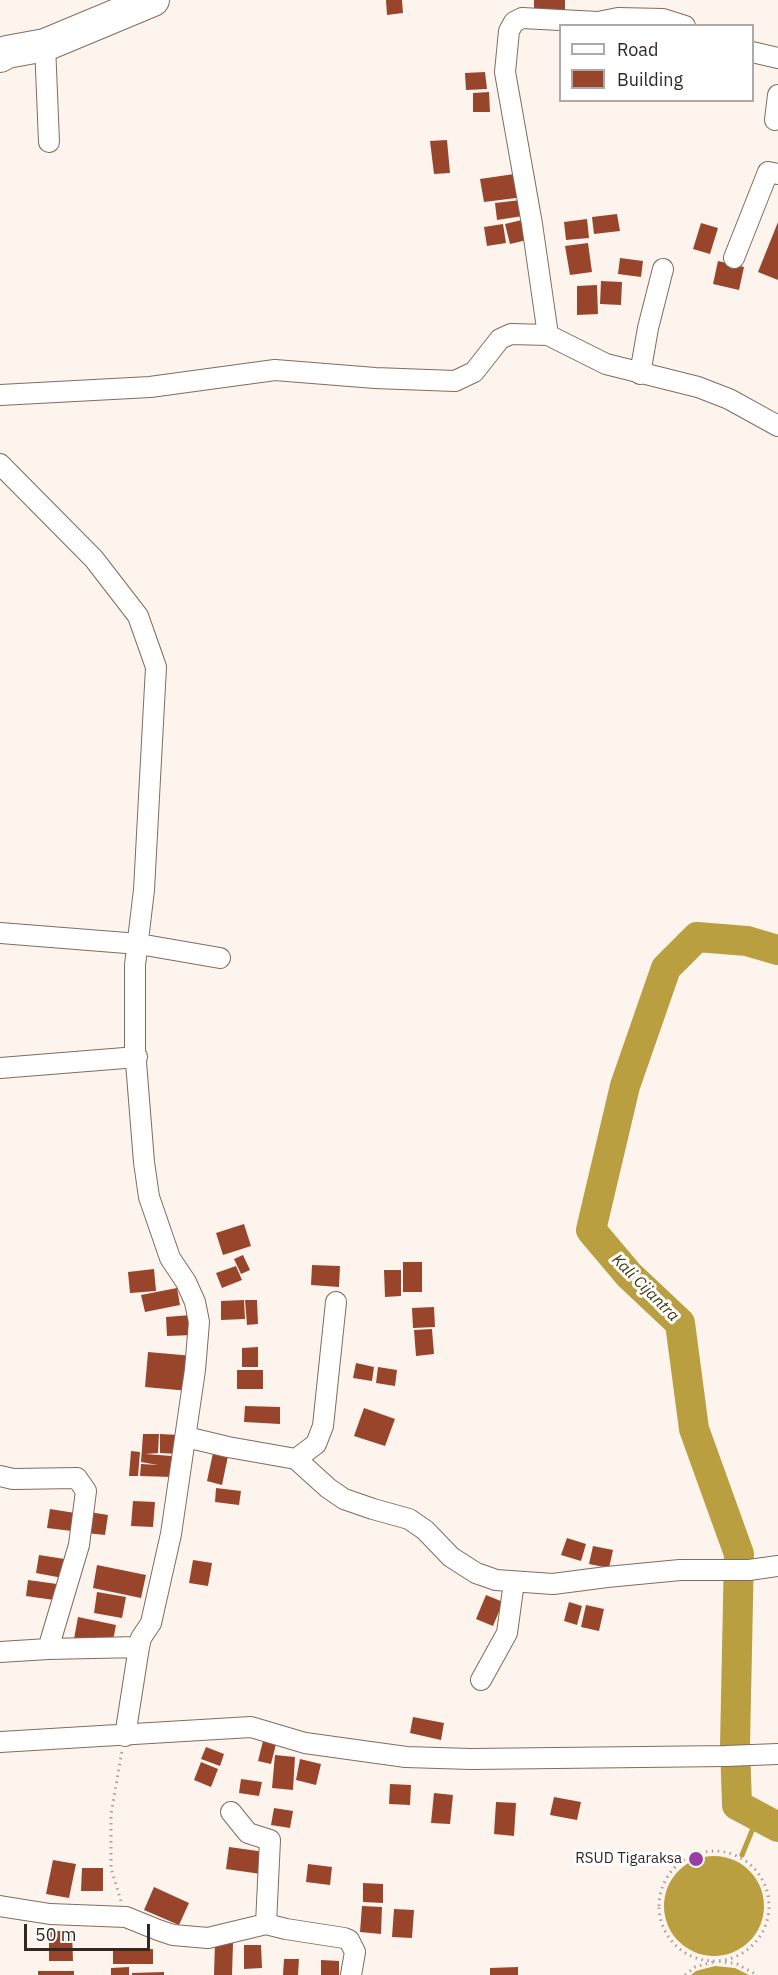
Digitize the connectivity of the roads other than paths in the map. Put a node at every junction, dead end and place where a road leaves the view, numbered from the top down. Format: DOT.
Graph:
graph roads {
  1 [pos="153,0"];
  2 [pos="118,8"];
  3 [pos="679,24"];
  4 [pos="45,45"];
  5 [pos="754,52"];
  6 [pos="0,56"];
  7 [pos="778,58"];
  8 [pos="778,94"];
  9 [pos="775,120"];
  10 [pos="50,142"];
  11 [pos="778,174"];
  12 [pos="734,258"];
  13 [pos="663,269"];
  14 [pos="548,335"];
  15 [pos="640,374"];
  16 [pos="0,395"];
  17 [pos="778,426"];
  18 [pos="0,464"];
  19 [pos="0,933"];
  20 [pos="139,944"];
  21 [pos="220,958"];
  22 [pos="137,1058"];
  23 [pos="0,1068"];
  24 [pos="336,1302"];
  25 [pos="186,1437"];
  26 [pos="296,1459"];
  27 [pos="0,1476"];
  28 [pos="778,1566"];
  29 [pos="514,1582"];
  30 [pos="139,1647"];
  31 [pos="48,1649"];
  32 [pos="0,1652"];
  33 [pos="482,1680"];
  34 [pos="125,1736"];
  35 [pos="0,1742"];
  36 [pos="778,1754"];
  37 [pos="231,1812"];
  38 [pos="0,1906"];
  39 [pos="266,1924"];
  40 [pos="351,1975"];
  1 -- 2 [label="main road"];
  2 -- 4 [label="main road"];
  3 -- 14 [label="street"];
  4 -- 6 [label="main road"];
  4 -- 10 [label="street"];
  5 -- 7 [label="street"];
  8 -- 9 [label="street"];
  11 -- 12 [label="street"];
  13 -- 15 [label="street"];
  14 -- 15 [label="street"];
  14 -- 16 [label="street"];
  15 -- 17 [label="street"];
  18 -- 20 [label="street"];
  19 -- 20 [label="street"];
  20 -- 21 [label="street"];
  20 -- 22 [label="street"];
  22 -- 23 [label="street"];
  22 -- 25 [label="street"];
  24 -- 26 [label="street"];
  25 -- 26 [label="street"];
  25 -- 30 [label="street"];
  26 -- 29 [label="street"];
  27 -- 31 [label="street"];
  28 -- 29 [label="street"];
  29 -- 33 [label="street"];
  30 -- 31 [label="street"];
  30 -- 34 [label="street"];
  31 -- 32 [label="street"];
  34 -- 35 [label="street"];
  34 -- 36 [label="street"];
  37 -- 39 [label="street"];
  38 -- 39 [label="street"];
  39 -- 40 [label="street"];
}
